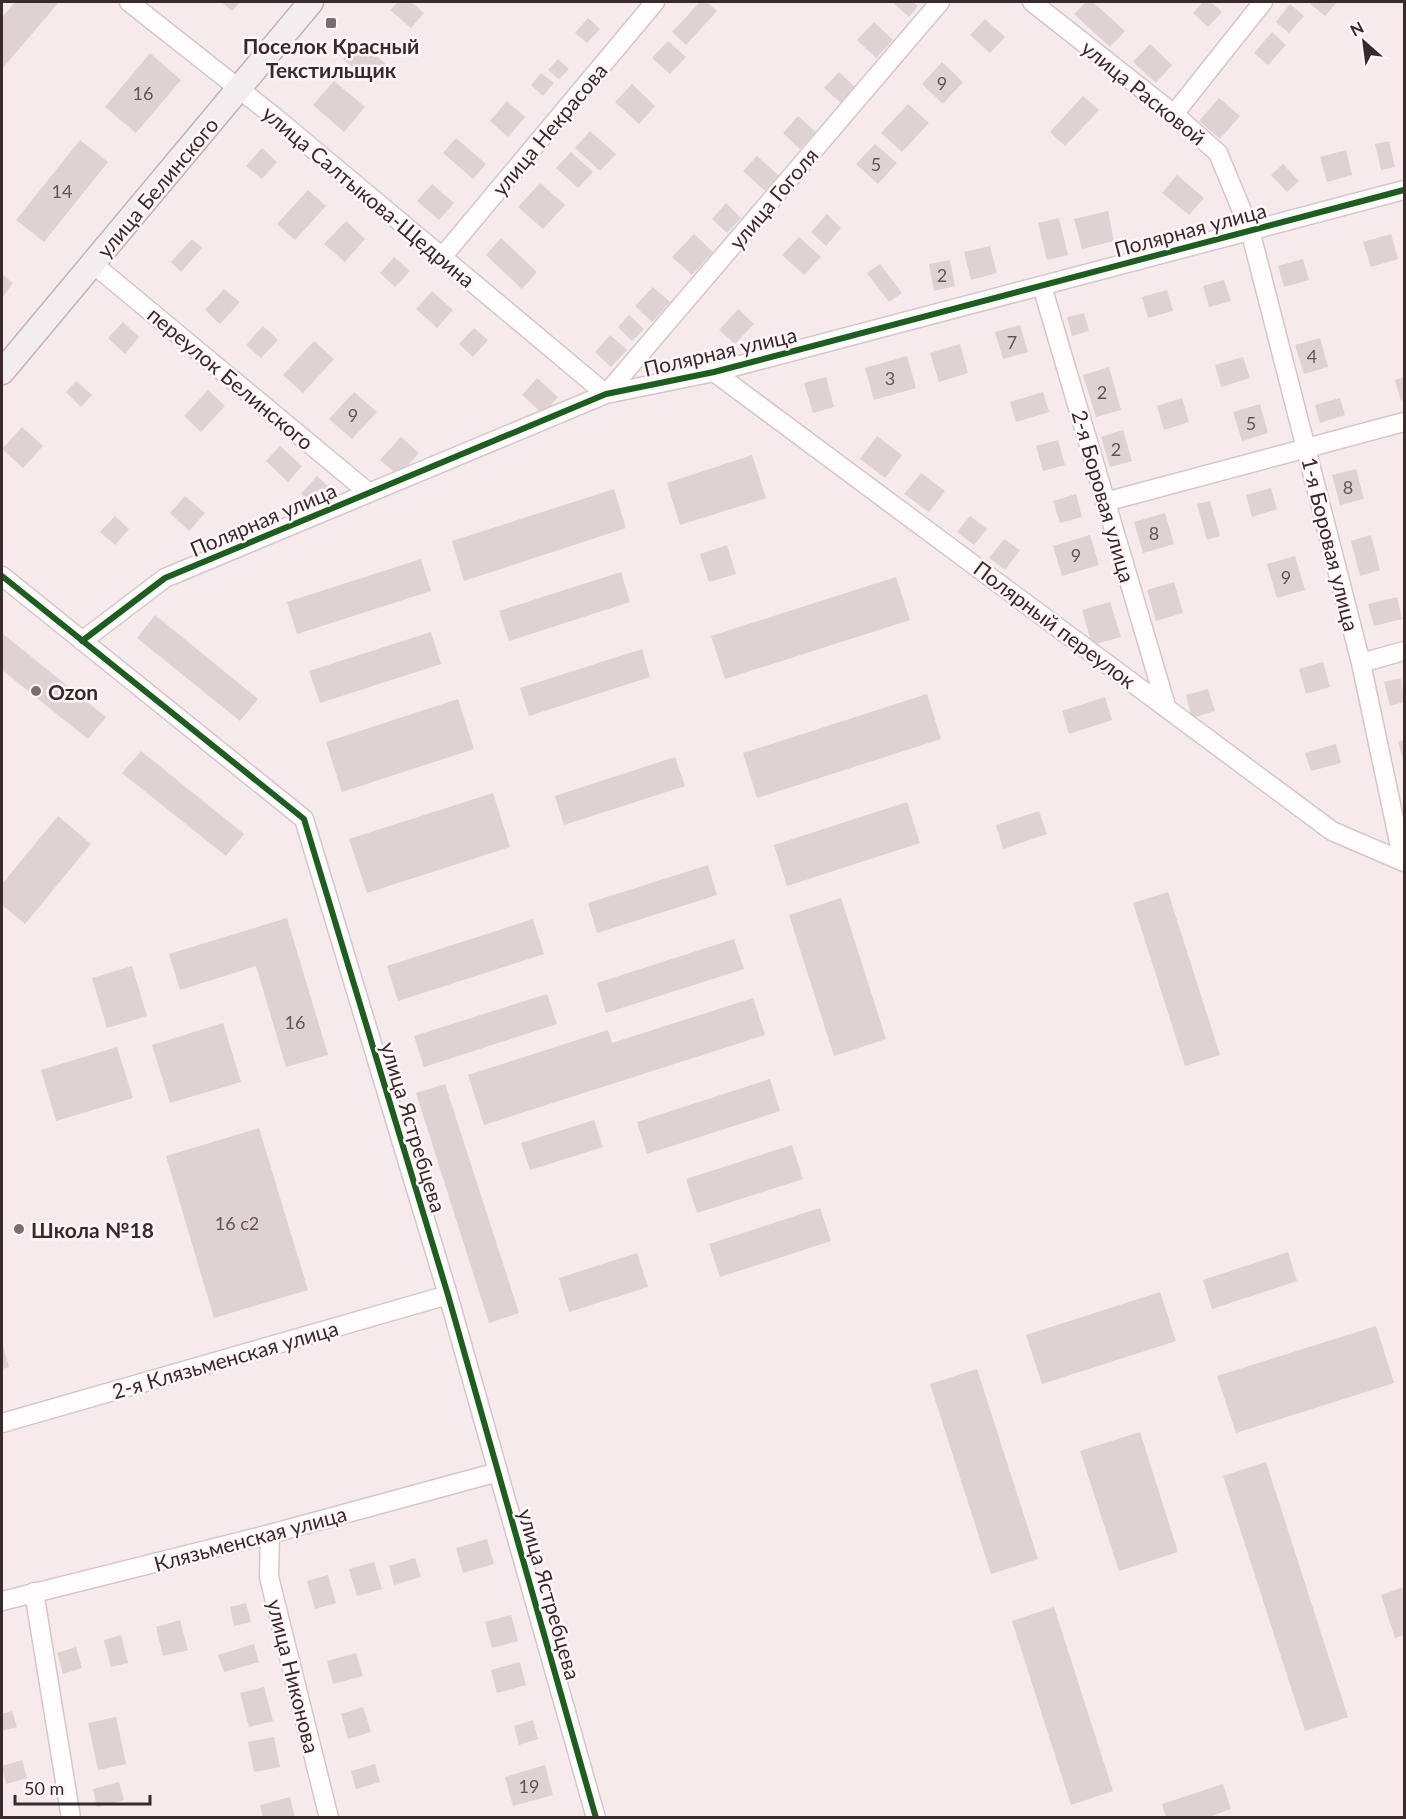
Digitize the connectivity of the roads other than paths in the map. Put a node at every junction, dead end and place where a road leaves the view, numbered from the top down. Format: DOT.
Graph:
graph roads {
  1 [pos="129,2"];
  2 [pos="311,2"];
  3 [pos="655,2"];
  4 [pos="940,2"];
  5 [pos="1032,2"];
  6 [pos="1263,2"];
  7 [pos="239,89"];
  8 [pos="1174,114"];
  9 [pos="1404,190"];
  10 [pos="1250,230"];
  11 [pos="442,257"];
  12 [pos="92,263"];
  13 [pos="1042,286"];
  14 [pos="2,372"];
  15 [pos="714,372"];
  16 [pos="606,394"];
  17 [pos="1404,422"];
  18 [pos="1307,449"];
  19 [pos="369,493"];
  20 [pos="1105,502"];
  21 [pos="2,576"];
  22 [pos="82,641"];
  23 [pos="1404,651"];
  24 [pos="1361,663"];
  25 [pos="1166,706"];
  26 [pos="1404,861"];
  27 [pos="448,1295"];
  28 [pos="2,1423"];
  29 [pos="498,1472"];
  30 [pos="270,1534"];
  31 [pos="34,1592"];
  32 [pos="2,1601"];
  33 [pos="71,1818"];
  34 [pos="329,1818"];
  35 [pos="596,1818"];
  1 -- 7 [label="street, улица Салтыкова-Щедрина"];
  2 -- 7 [label="main road, улица Белинского"];
  3 -- 11 [label="street, улица Некрасова"];
  4 -- 16 [label="street, улица Гоголя"];
  5 -- 8 [label="street, улица Расковой"];
  6 -- 8 [label="street"];
  7 -- 11 [label="street, улица Салтыкова-Щедрина"];
  7 -- 12 [label="main road, улица Белинского"];
  8 -- 10 [label="street, улица Расковой"];
  9 -- 10 [label="street, Полярная улица"];
  10 -- 13 [label="street, Полярная улица"];
  10 -- 18 [label="street, 1-я Боровая улица"];
  11 -- 16 [label="street, улица Салтыкова-Щедрина"];
  12 -- 14 [label="main road, улица Белинского"];
  12 -- 19 [label="street, переулок Белинского"];
  13 -- 15 [label="street, Полярная улица"];
  13 -- 20 [label="street, 2-я Боровая улица"];
  15 -- 16 [label="street, Полярная улица"];
  15 -- 25 [label="street, Полярный переулок"];
  16 -- 19 [label="street, Полярная улица"];
  17 -- 18 [label="street"];
  18 -- 20 [label="street"];
  18 -- 24 [label="street, 1-я Боровая улица"];
  19 -- 22 [label="street, Полярная улица"];
  20 -- 25 [label="street, 2-я Боровая улица"];
  21 -- 22 [label="street, улица Ястребцева"];
  22 -- 27 [label="street, улица Ястребцева"];
  23 -- 24 [label="street"];
  24 -- 26 [label="street, 1-я Боровая улица"];
  25 -- 26 [label="street, Полярный переулок"];
  27 -- 28 [label="street, 2-я Клязьменская улица"];
  27 -- 29 [label="street, улица Ястребцева"];
  29 -- 30 [label="street, Клязьменская улица"];
  29 -- 35 [label="street, улица Ястребцева"];
  30 -- 31 [label="street, Клязьменская улица"];
  30 -- 34 [label="street, улица Никонова"];
  31 -- 32 [label="street, Клязьменская улица"];
  31 -- 33 [label="street"];
}
